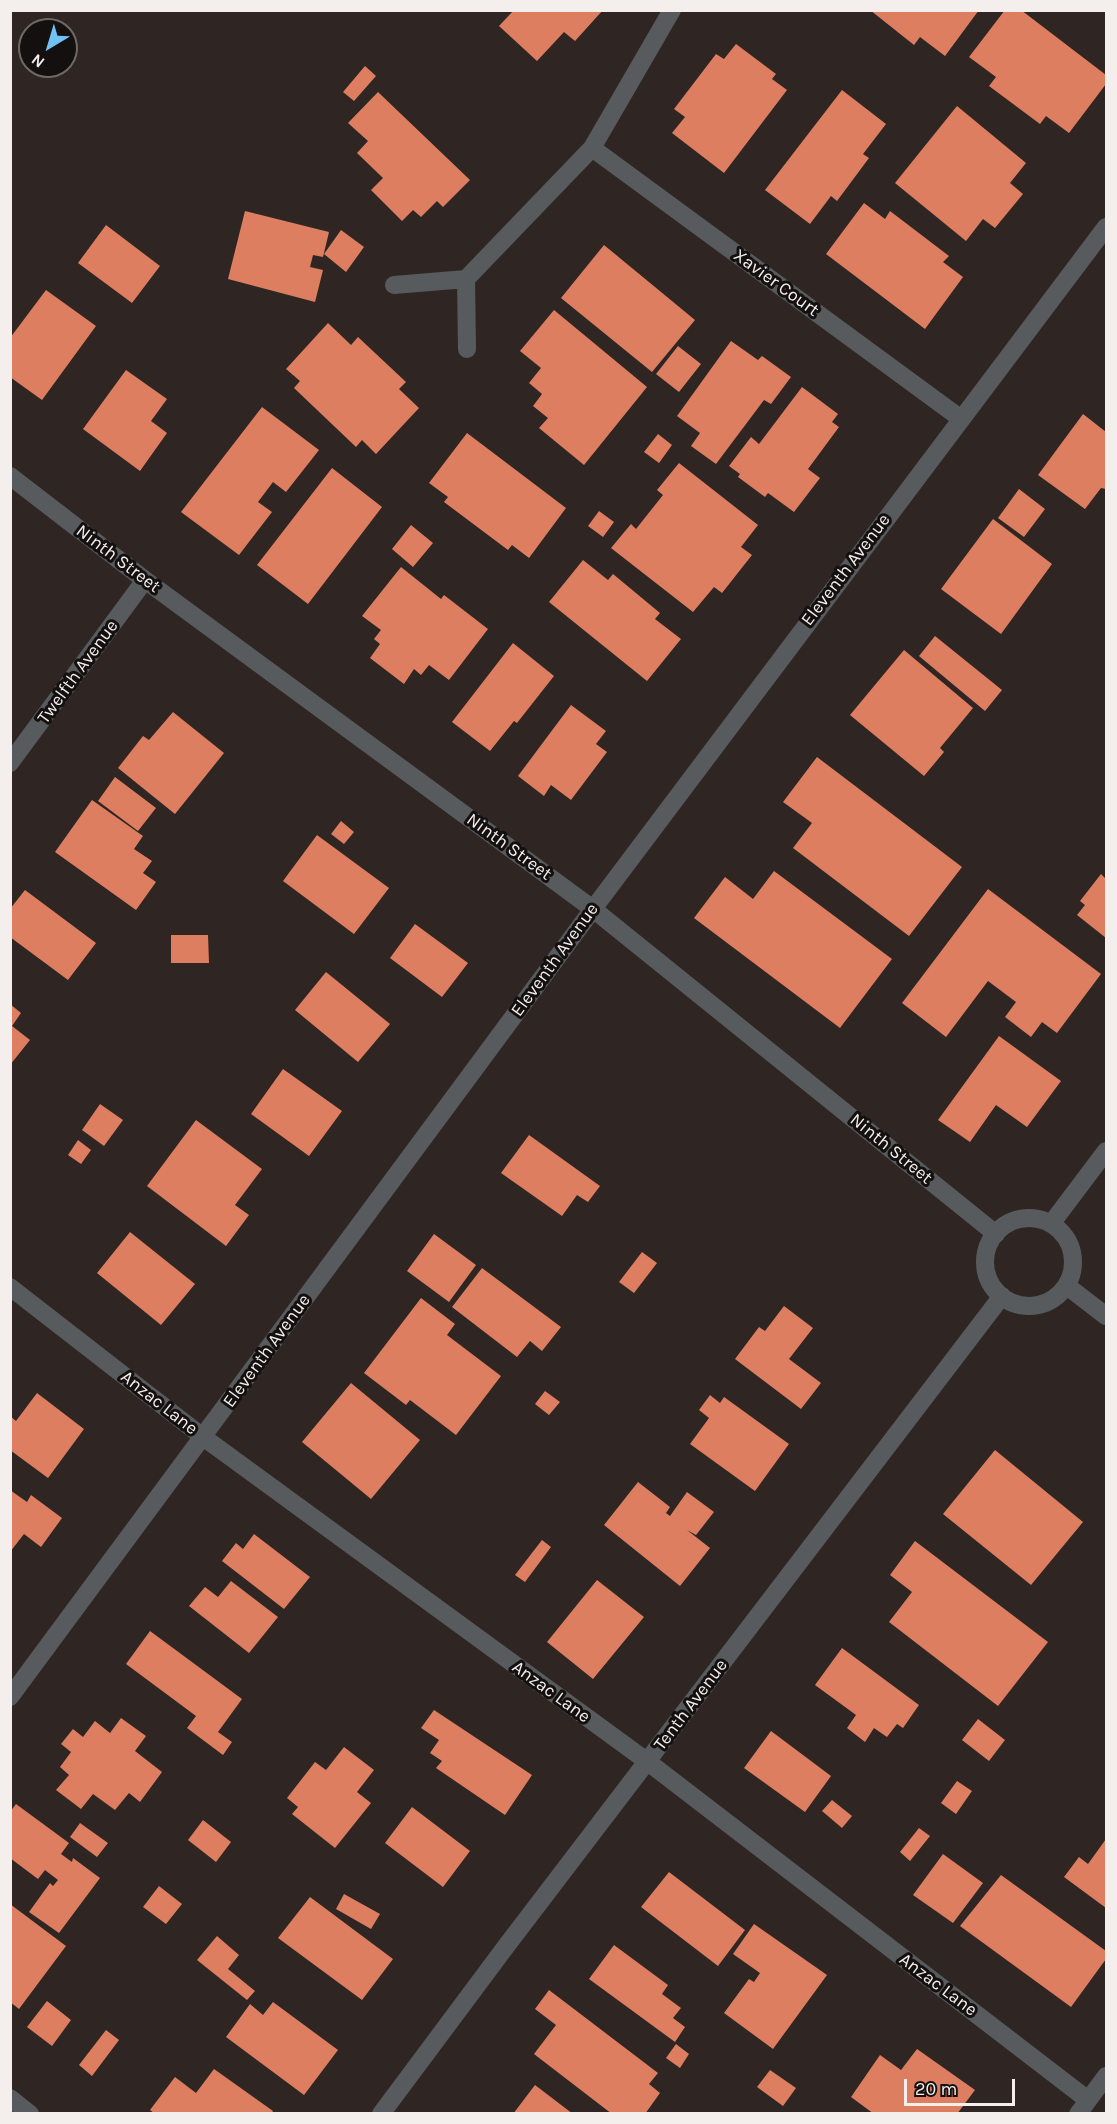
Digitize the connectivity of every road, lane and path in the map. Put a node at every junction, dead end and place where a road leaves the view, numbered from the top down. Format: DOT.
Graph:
graph roads {
  1 [pos="672,10"];
  2 [pos="592,148"];
  3 [pos="1107,227"];
  4 [pos="466,279"];
  5 [pos="394,285"];
  6 [pos="467,349"];
  7 [pos="960,418"];
  8 [pos="10,476"];
  9 [pos="145,580"];
  10 [pos="10,763"];
  11 [pos="593,909"];
  12 [pos="1107,1151"];
  13 [pos="1051,1224"];
  14 [pos="996,1234"];
  15 [pos="1067,1286"];
  16 [pos="10,1287"];
  17 [pos="1002,1296"];
  18 [pos="1107,1316"];
  19 [pos="203,1437"];
  20 [pos="10,1697"];
  21 [pos="648,1762"];
  22 [pos="1107,2076"];
  23 [pos="10,2098"];
  24 [pos="1083,2107"];
  25 [pos="30,2114"];
  26 [pos="381,2114"];
  1 -- 2 [label="street"];
  2 -- 4 [label="street"];
  2 -- 7 [label="street, Xavier Court"];
  3 -- 7 [label="street, Eleventh Avenue"];
  4 -- 5 [label="street"];
  4 -- 6 [label="street"];
  7 -- 11 [label="street, Eleventh Avenue"];
  8 -- 9 [label="street, Ninth Street"];
  9 -- 10 [label="street, Twelfth Avenue"];
  9 -- 11 [label="street, Ninth Street"];
  11 -- 14 [label="street, Ninth Street"];
  11 -- 19 [label="street, Eleventh Avenue"];
  12 -- 13 [label="street"];
  13 -- 14 [label="street"];
  13 -- 15 [label="street"];
  14 -- 17 [label="street"];
  15 -- 17 [label="street"];
  15 -- 18 [label="street"];
  16 -- 19 [label="street, Anzac Lane"];
  17 -- 21 [label="street, Tenth Avenue"];
  19 -- 20 [label="street, Eleventh Avenue"];
  19 -- 21 [label="street, Anzac Lane"];
  21 -- 24 [label="street, Anzac Lane"];
  21 -- 26 [label="street, Tenth Avenue"];
  22 -- 24 [label="street"];
  23 -- 25 [label="street"];
}
